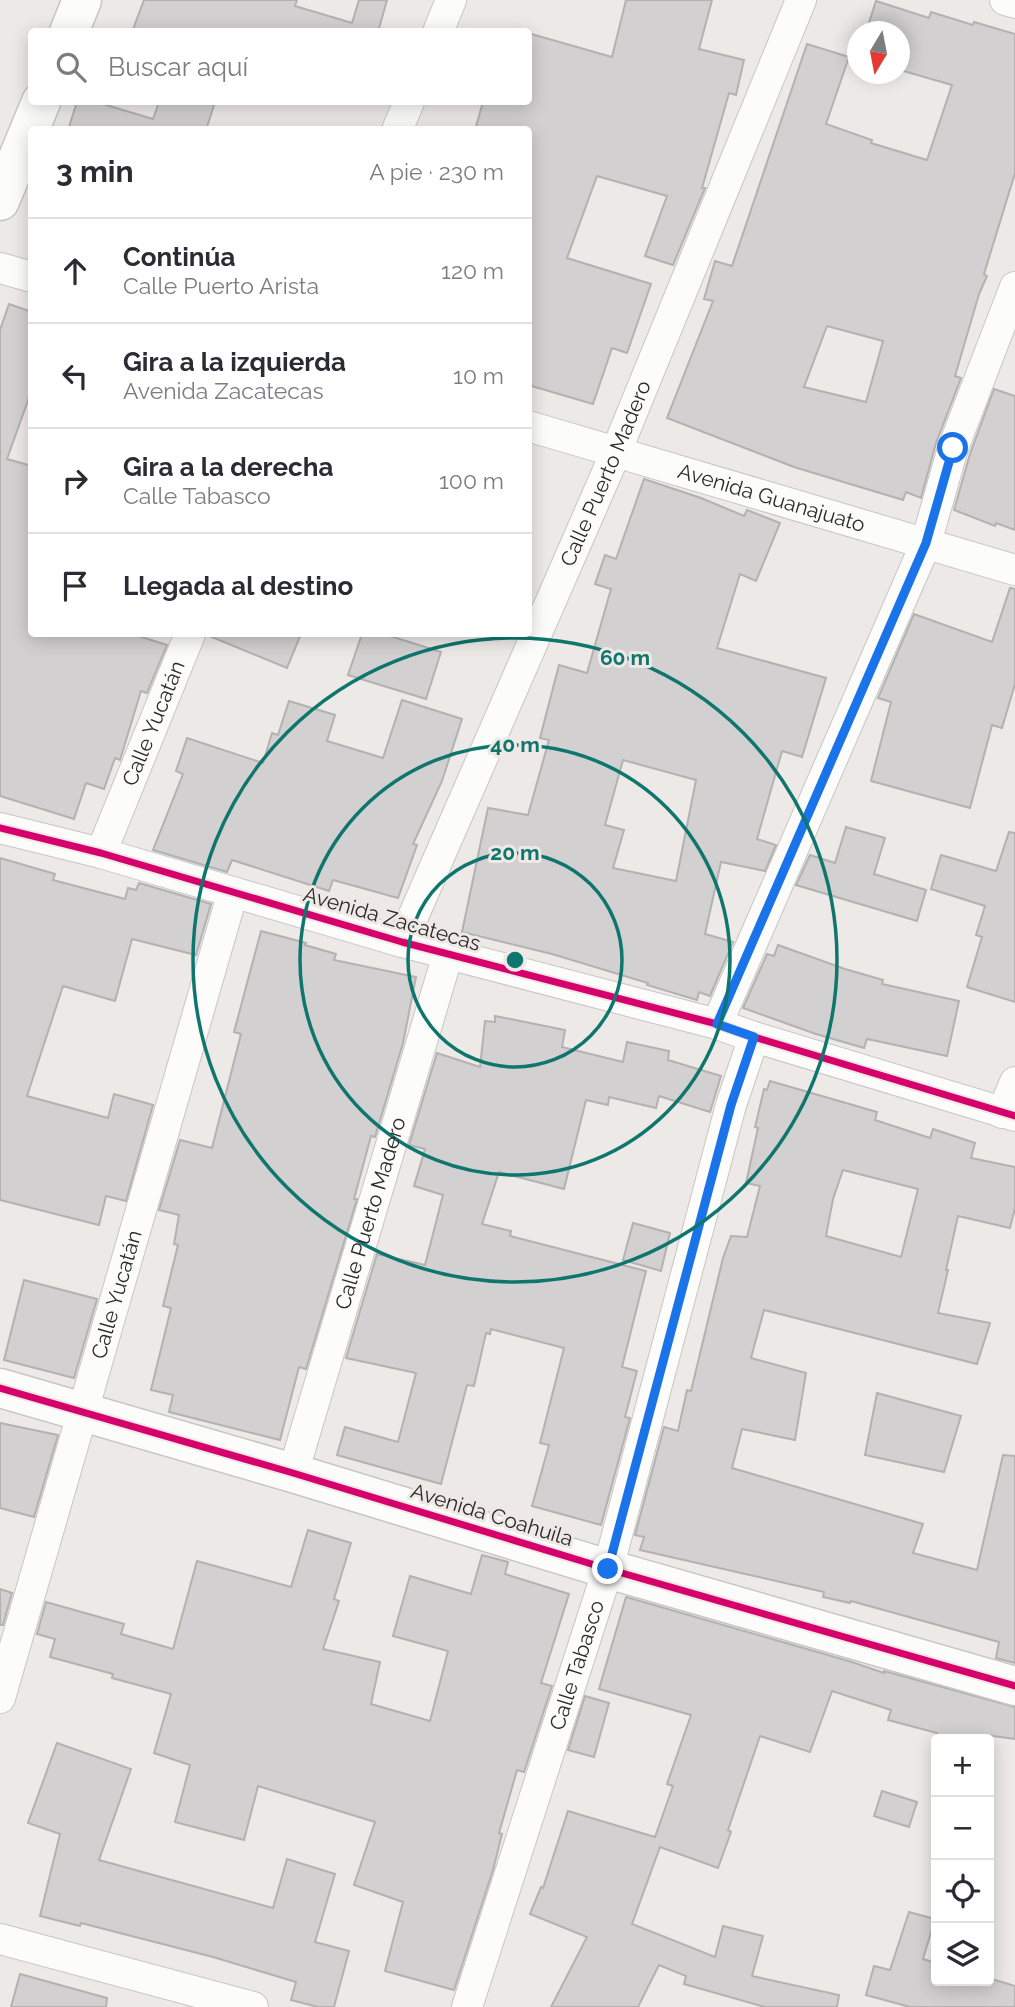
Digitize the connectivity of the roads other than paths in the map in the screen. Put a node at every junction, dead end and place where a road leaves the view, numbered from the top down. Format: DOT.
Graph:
graph roads {
  1 [pos="82,0"];
  2 [pos="450,0"];
  3 [pos="801,0"];
  4 [pos="1005,0"];
  5 [pos="1015,3"];
  6 [pos="71,28"];
  7 [pos="440,28"];
  8 [pos="40,105"];
  9 [pos="408,105"];
  10 [pos="31,126"];
  11 [pos="399,126"];
  12 [pos="28,133"];
  13 [pos="0,201"];
  14 [pos="0,268"];
  15 [pos="28,276"];
  16 [pos="1015,287"];
  17 [pos="532,427"];
  18 [pos="616,452"];
  19 [pos="926,543"];
  20 [pos="1015,570"];
  21 [pos="189,637"];
  22 [pos="0,828"];
  23 [pos="101,853"];
  24 [pos="233,892"];
  25 [pos="402,942"];
  26 [pos="448,954"];
  27 [pos="717,1024"];
  28 [pos="754,1037"];
  29 [pos="1015,1082"];
  30 [pos="1008,1114"];
  31 [pos="0,1388"];
  32 [pos="82,1412"];
  33 [pos="293,1473"];
  34 [pos="608,1569"];
  35 [pos="1015,1686"];
  36 [pos="0,1698"];
  37 [pos="0,1939"];
  38 [pos="253,2007"];
  39 [pos="467,2007"];
  1 -- 6 [label="street"];
  2 -- 7 [label="street"];
  3 -- 18 [label="street, Calle Puerto Madero"];
  4 -- 5 [label="street"];
  8 -- 10 [label="street"];
  9 -- 11 [label="street"];
  12 -- 13 [label="street"];
  14 -- 15 [label="street"];
  16 -- 19 [label="street"];
  17 -- 18 [label="street, Avenida Guanajuato"];
  18 -- 19 [label="street, Avenida Guanajuato"];
  18 -- 25 [label="street, Calle Puerto Madero"];
  19 -- 20 [label="street, Avenida Guanajuato"];
  19 -- 27 [label="street"];
  21 -- 23 [label="street, Calle Yucatán"];
  22 -- 23 [label="street, Avenida Zacatecas"];
  23 -- 24 [label="street, Avenida Zacatecas"];
  24 -- 25 [label="street, Avenida Zacatecas"];
  24 -- 32 [label="street, Calle Yucatán"];
  25 -- 26 [label="street, Avenida Zacatecas"];
  26 -- 27 [label="street, Avenida Zacatecas"];
  26 -- 33 [label="street, Calle Puerto Madero"];
  27 -- 28 [label="street, Avenida Zacatecas"];
  28 -- 30 [label="street, Avenida Zacatecas"];
  28 -- 34 [label="street, Calle Tabasco"];
  29 -- 30 [label="street"];
  31 -- 32 [label="street, Avenida Coahuila"];
  32 -- 33 [label="street, Avenida Coahuila"];
  32 -- 36 [label="street, Calle Yucatán"];
  33 -- 34 [label="street, Avenida Coahuila"];
  34 -- 35 [label="street, Avenida Coahuila"];
  34 -- 39 [label="street, Calle Tabasco"];
  37 -- 38 [label="street"];
}
